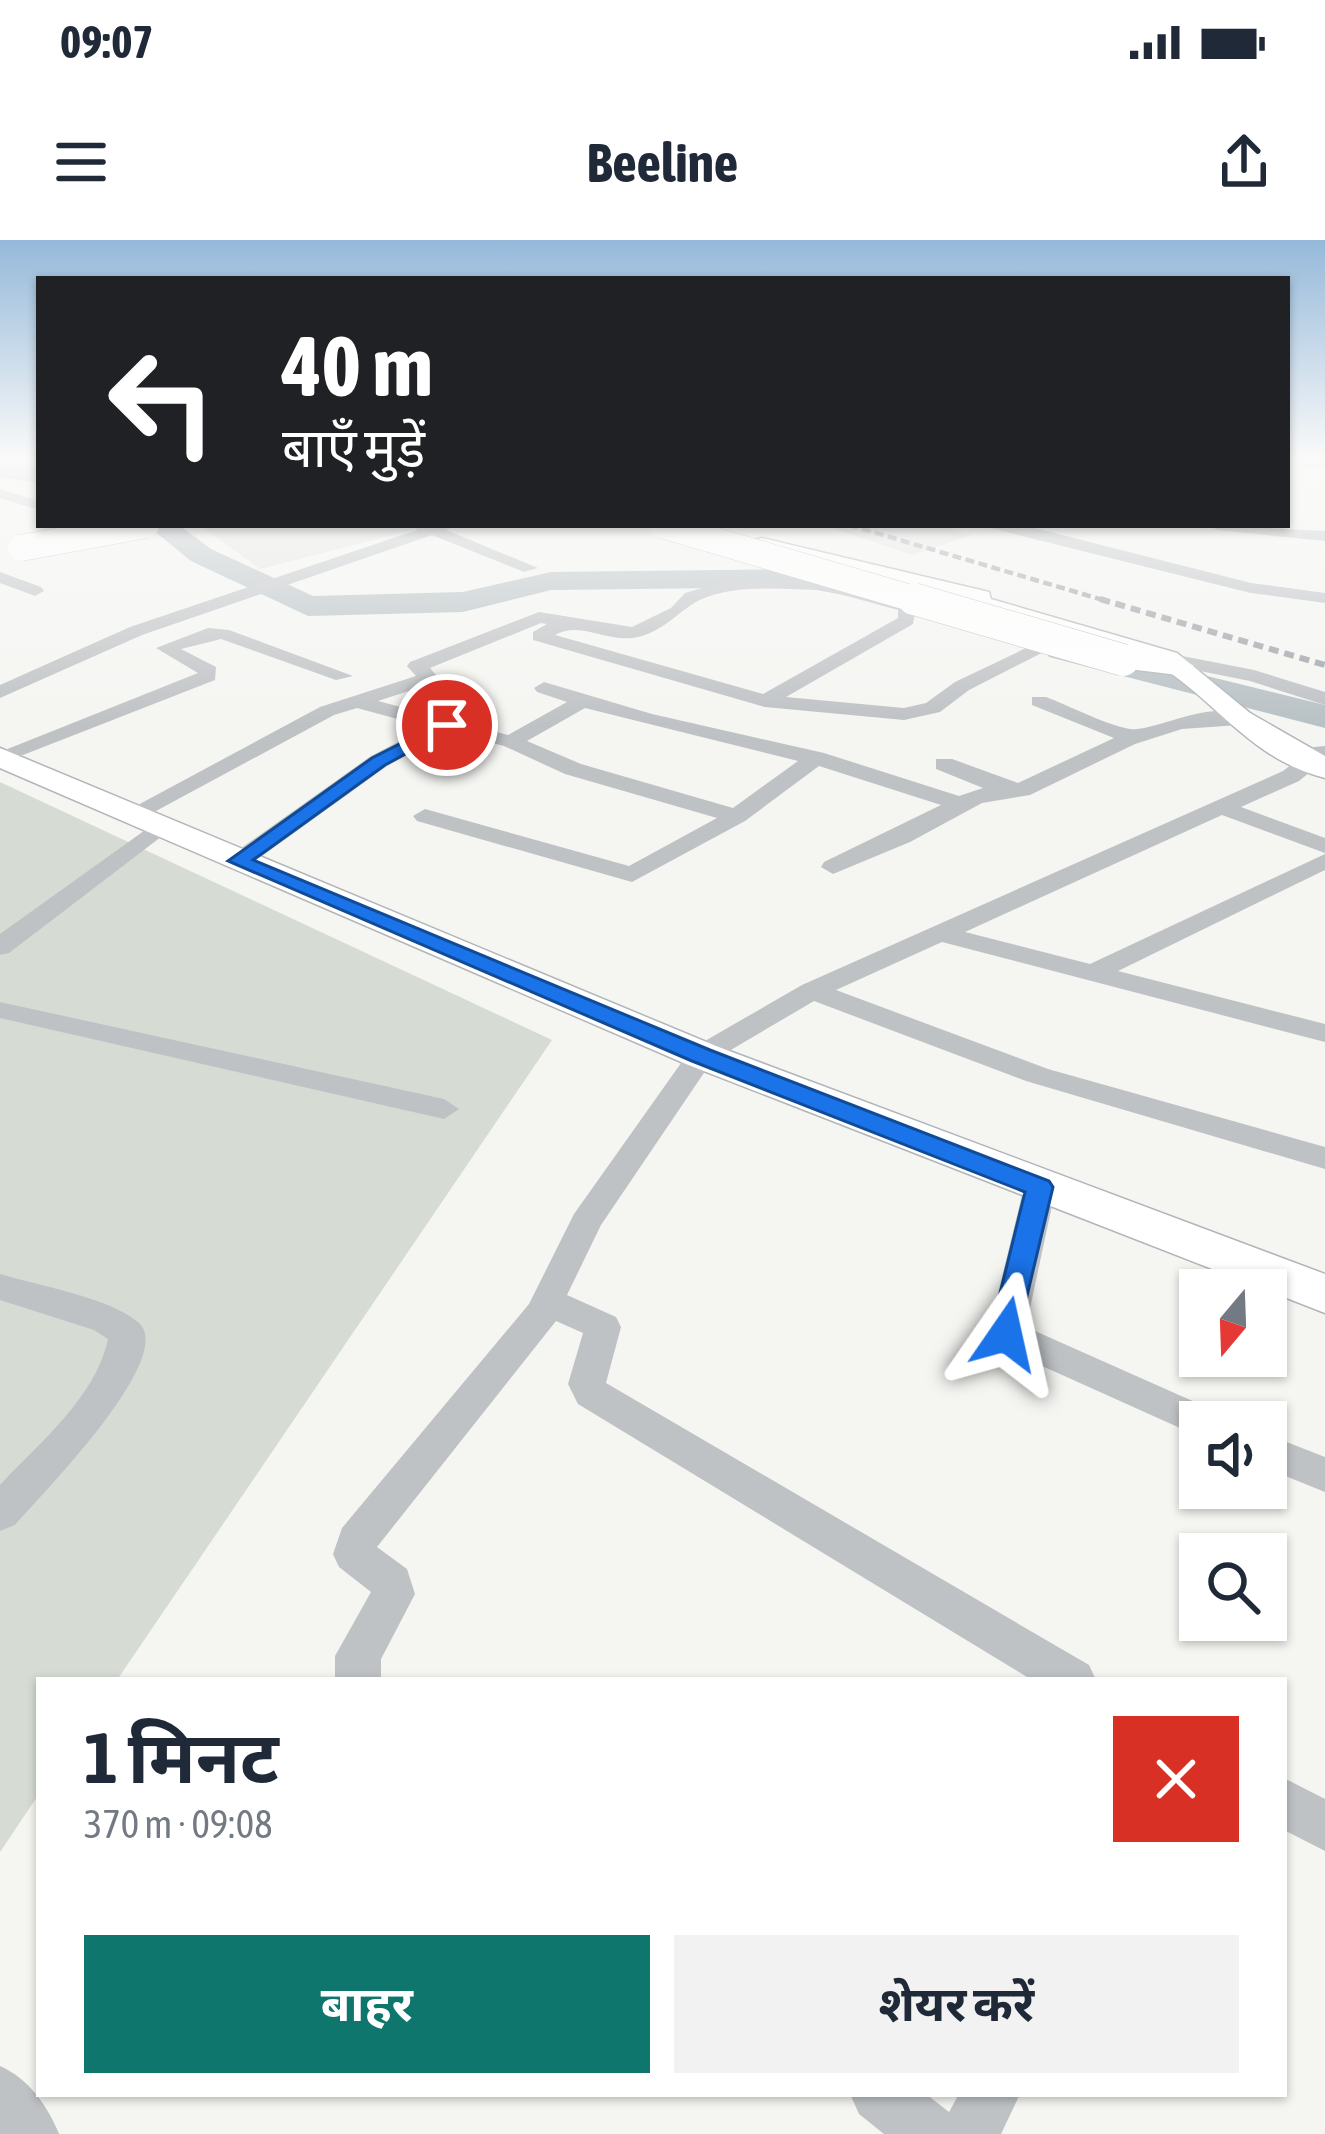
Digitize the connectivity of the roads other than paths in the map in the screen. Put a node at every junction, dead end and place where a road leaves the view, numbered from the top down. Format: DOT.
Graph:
graph roads {
  1 [pos="373,548"];
  2 [pos="484,548"];
  3 [pos="742,548"];
  4 [pos="750,548"];
  5 [pos="775,548"];
  6 [pos="1096,548"];
  7 [pos="530,568"];
  8 [pos="0,577"];
  9 [pos="35,591"];
  10 [pos="1325,598"];
  11 [pos="566,621"];
  12 [pos="1079,630"];
  13 [pos="1188,667"];
  14 [pos="344,676"];
  15 [pos="544,688"];
  16 [pos="0,692"];
  17 [pos="765,700"];
  18 [pos="1325,700"];
  19 [pos="354,701"];
  20 [pos="583,701"];
  21 [pos="1039,701"];
  22 [pos="1240,714"];
  23 [pos="442,725"];
  24 [pos="1134,738"];
  25 [pos="511,742"];
  26 [pos="2,757"];
  27 [pos="816,758"];
  28 [pos="1320,759"];
  29 [pos="944,764"];
  30 [pos="1000,787"];
  31 [pos="957,803"];
  32 [pos="1218,806"];
  33 [pos="424,816"];
  34 [pos="737,816"];
  35 [pos="148,819"];
  36 [pos="1325,846"];
  37 [pos="238,861"];
  38 [pos="1325,861"];
  39 [pos="832,867"];
  40 [pos="941,934"];
  41 [pos="0,947"];
  42 [pos="1091,974"];
  43 [pos="812,991"];
  44 [pos="0,1010"];
  45 [pos="1325,1033"];
  46 [pos="701,1055"];
  47 [pos="444,1109"];
  48 [pos="1325,1158"];
  49 [pos="1040,1187"];
  50 [pos="0,1287"];
  51 [pos="1325,1294"];
  52 [pos="548,1306"];
  53 [pos="1179,1412"];
  54 [pos="1287,1459"];
  55 [pos="1325,1475"];
  56 [pos="0,1513"];
  57 [pos="358,1677"];
  58 [pos="1067,1677"];
  59 [pos="1287,1805"];
  60 [pos="1325,1826"];
  61 [pos="0,2095"];
  62 [pos="884,2097"];
  63 [pos="989,2097"];
  64 [pos="30,2134"];
  65 [pos="931,2134"];
  66 [pos="969,2134"];
  1 -- 16 [label="street"];
  2 -- 7 [label="street"];
  3 -- 13 [label="main road, bridge"];
  4 -- 12 [label="street"];
  5 -- 13 [label="street"];
  6 -- 10 [label="street"];
  8 -- 9 [label="street"];
  11 -- 17 [label="street"];
  11 -- 17 [label="street"];
  11 -- 19 [label="street"];
  12 -- 13 [label="street"];
  12 -- 17 [label="street"];
  13 -- 18 [label="street"];
  13 -- 22 [label="street"];
  14 -- 26 [label="street"];
  15 -- 20 [label="street"];
  19 -- 23 [label="street"];
  19 -- 35 [label="street"];
  20 -- 25 [label="street"];
  20 -- 27 [label="street"];
  21 -- 24 [label="street"];
  22 -- 24 [label="street"];
  22 -- 28 [label="street"];
  23 -- 25 [label="street"];
  23 -- 37 [label="street"];
  24 -- 30 [label="street"];
  25 -- 34 [label="street"];
  26 -- 35 [label="street"];
  27 -- 31 [label="street"];
  27 -- 34 [label="street"];
  28 -- 32 [label="street"];
  29 -- 30 [label="street"];
  30 -- 31 [label="street"];
  31 -- 39 [label="street"];
  32 -- 36 [label="street"];
  32 -- 40 [label="street"];
  33 -- 34 [label="street"];
  35 -- 37 [label="street"];
  35 -- 41 [label="street"];
  37 -- 46 [label="street"];
  38 -- 42 [label="street"];
  40 -- 42 [label="street"];
  40 -- 43 [label="street"];
  42 -- 45 [label="street"];
  43 -- 46 [label="street"];
  43 -- 48 [label="street"];
  44 -- 47 [label="street"];
  46 -- 49 [label="street"];
  46 -- 52 [label="street"];
  49 -- 51 [label="street"];
  49 -- 53 [label="street"];
  50 -- 56 [label="street"];
  52 -- 57 [label="street"];
  52 -- 58 [label="street"];
  54 -- 55 [label="street"];
  59 -- 60 [label="street"];
  61 -- 64 [label="street"];
  62 -- 65 [label="street"];
  63 -- 66 [label="street"];
}
